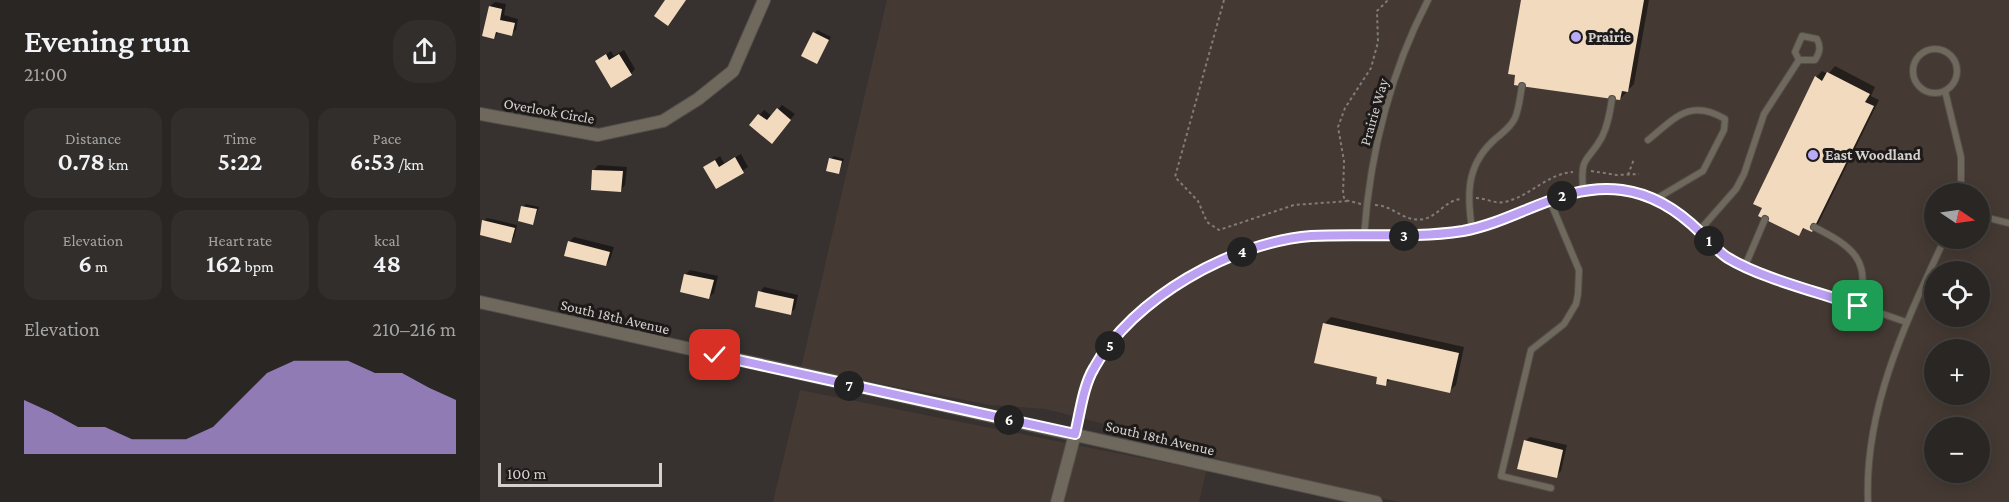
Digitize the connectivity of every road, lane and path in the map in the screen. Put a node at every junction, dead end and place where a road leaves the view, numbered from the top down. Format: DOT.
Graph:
graph roads {
  1 [pos="764,0"];
  2 [pos="1224,0"];
  3 [pos="1388,0"];
  4 [pos="1428,0"];
  5 [pos="1799,60"];
  6 [pos="1522,86"];
  7 [pos="1945,91"];
  8 [pos="1612,99"];
  9 [pos="480,114"];
  10 [pos="1648,140"];
  11 [pos="1634,159"];
  12 [pos="1581,171"];
  13 [pos="1639,174"];
  14 [pos="1628,175"];
  15 [pos="1961,183"];
  16 [pos="1583,189"];
  17 [pos="1468,198"];
  18 [pos="1654,200"];
  19 [pos="1349,201"];
  20 [pos="1550,201"];
  21 [pos="1366,204"];
  22 [pos="1990,218"];
  23 [pos="1765,219"];
  24 [pos="2009,223"];
  25 [pos="1814,227"];
  26 [pos="1472,229"];
  27 [pos="1699,231"];
  28 [pos="1364,236"];
  29 [pos="1940,249"];
  30 [pos="1745,266"];
  31 [pos="480,302"];
  32 [pos="1858,306"];
  33 [pos="1906,322"];
  34 [pos="1075,434"];
  35 [pos="1551,488"];
  36 [pos="1057,502"];
  37 [pos="1376,502"];
  38 [pos="1866,502"];
  1 -- 9 [label="street, Overlook Circle"];
  2 -- 19 [label="path"];
  3 -- 19 [label="path"];
  4 -- 21 [label="lane, Prairie Way"];
  5 -- 5 [label="lane"];
  5 -- 27 [label="lane"];
  6 -- 17 [label="lane"];
  7 -- 7 [label="lane"];
  7 -- 15 [label="lane"];
  8 -- 12 [label="lane"];
  10 -- 18 [label="lane"];
  11 -- 14 [label="path"];
  12 -- 14 [label="path"];
  12 -- 16 [label="lane"];
  12 -- 17 [label="path"];
  13 -- 14 [label="path"];
  16 -- 18 [label="lane"];
  16 -- 20 [label="lane"];
  17 -- 21 [label="path"];
  17 -- 26 [label="lane"];
  18 -- 27 [label="lane"];
  19 -- 21 [label="path"];
  20 -- 26 [label="lane"];
  20 -- 35 [label="lane"];
  21 -- 28 [label="lane, Prairie Way"];
  22 -- 24 [label="lane"];
  23 -- 30 [label="lane"];
  25 -- 32 [label="lane"];
  26 -- 28 [label="lane"];
  27 -- 30 [label="lane"];
  28 -- 34 [label="lane"];
  29 -- 33 [label="lane"];
  30 -- 32 [label="lane"];
  31 -- 34 [label="street, South 18th Avenue"];
  32 -- 33 [label="lane"];
  33 -- 38 [label="lane"];
  34 -- 36 [label="street"];
  34 -- 37 [label="street, South 18th Avenue"];
}
